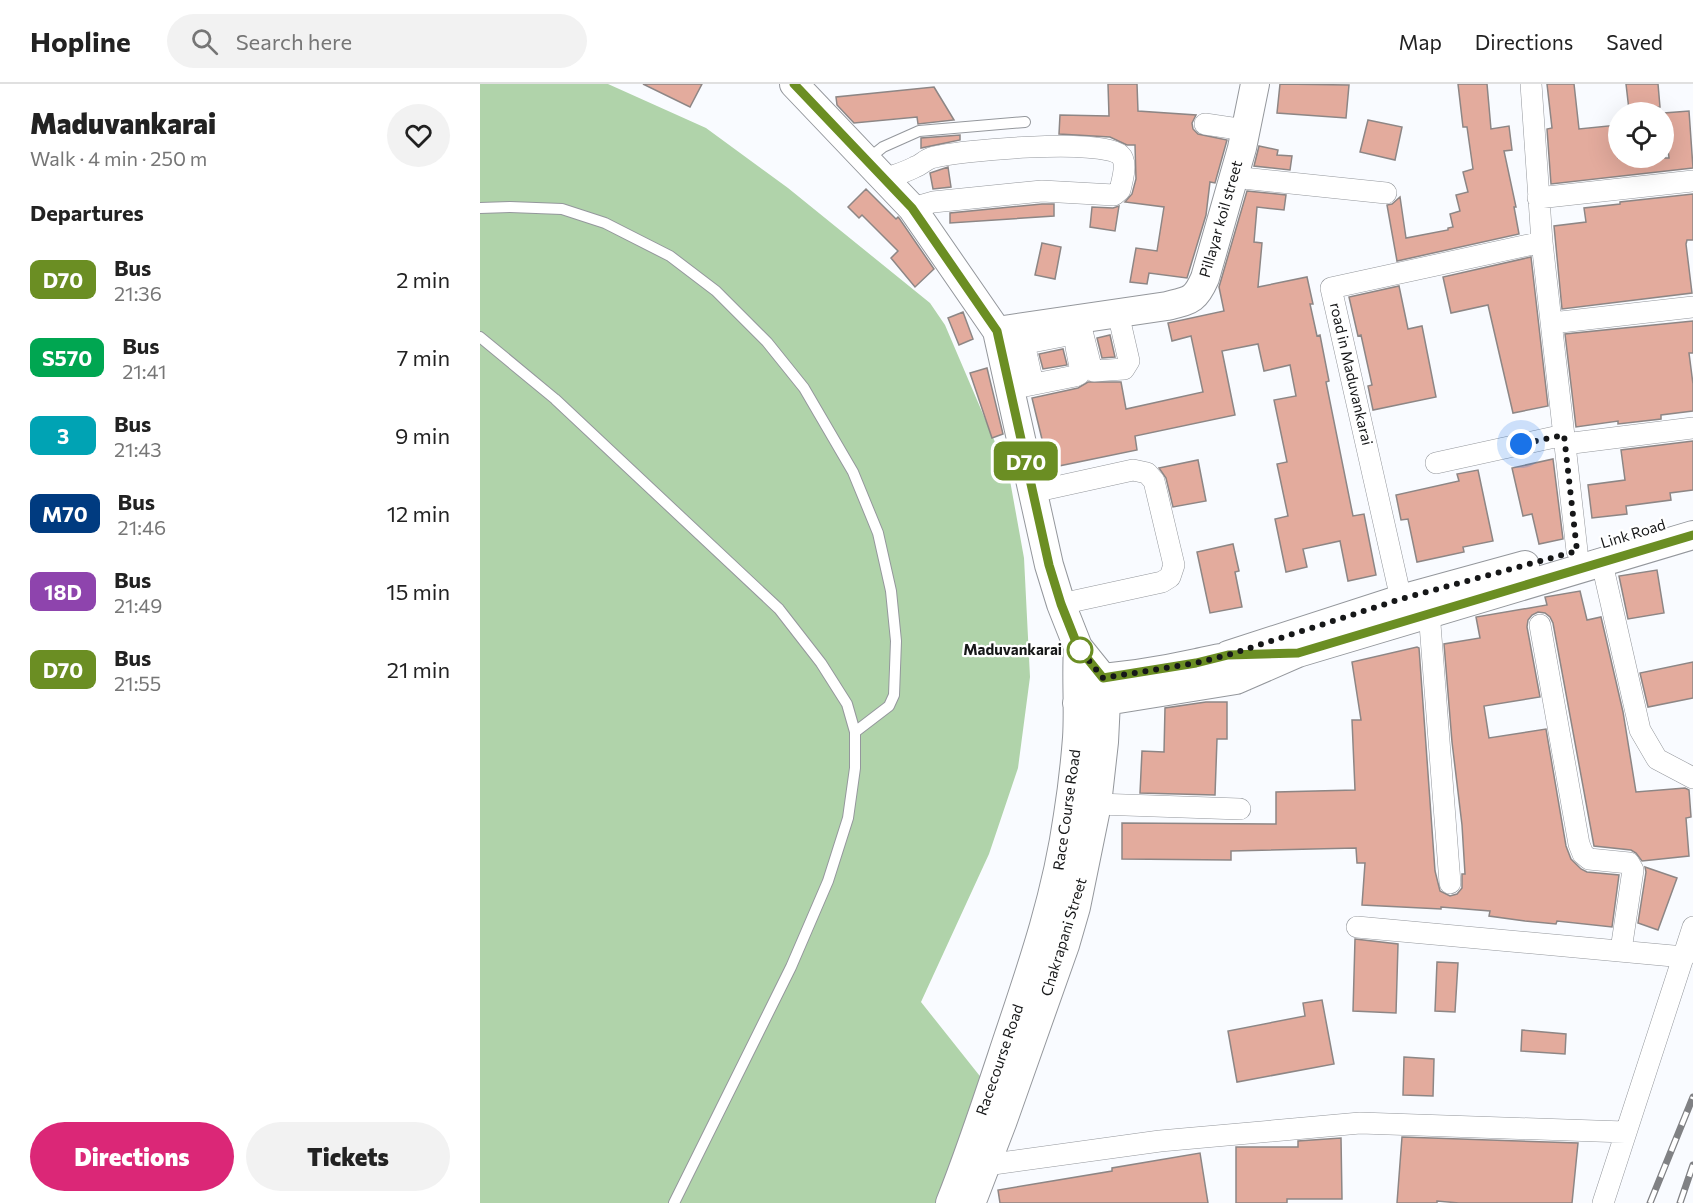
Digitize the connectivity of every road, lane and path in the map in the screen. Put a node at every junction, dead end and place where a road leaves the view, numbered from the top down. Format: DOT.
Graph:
graph roads {
  1 [pos="794,84"];
  2 [pos="1255,84"];
  3 [pos="1531,84"];
  4 [pos="1025,122"];
  5 [pos="1205,124"];
  6 [pos="1245,130"];
  7 [pos="877,169"];
  8 [pos="1233,177"];
  9 [pos="1693,181"];
  10 [pos="1386,193"];
  11 [pos="1538,198"];
  12 [pos="480,208"];
  13 [pos="912,208"];
  14 [pos="1542,242"];
  15 [pos="1693,307"];
  16 [pos="1118,313"];
  17 [pos="1552,323"];
  18 [pos="1074,325"];
  19 [pos="480,337"];
  20 [pos="1007,341"];
  21 [pos="1022,386"];
  22 [pos="1693,428"];
  23 [pos="1564,439"];
  24 [pos="1436,463"];
  25 [pos="1033,492"];
  26 [pos="1693,516"];
  27 [pos="1693,535"];
  28 [pos="1577,551"];
  29 [pos="1693,553"];
  30 [pos="1604,572"];
  31 [pos="1401,599"];
  32 [pos="1061,604"];
  33 [pos="1430,624"];
  34 [pos="1540,625"];
  35 [pos="1232,668"];
  36 [pos="1091,690"];
  37 [pos="855,732"];
  38 [pos="1693,778"];
  39 [pos="1097,804"];
  40 [pos="1240,809"];
  41 [pos="1450,883"];
  42 [pos="1048,916"];
  43 [pos="1357,927"];
  44 [pos="1693,927"];
  45 [pos="1621,950"];
  46 [pos="1684,957"];
  47 [pos="1625,1132"];
  48 [pos="976,1164"];
  49 [pos="674,1203"];
  50 [pos="950,1203"];
  51 [pos="971,1203"];
  52 [pos="1603,1203"];
  1 -- 7 [label="street"];
  2 -- 6 [label="street, Pillayar koil street"];
  3 -- 11 [label="street"];
  4 -- 7 [label="lane"];
  5 -- 6 [label="street"];
  6 -- 8 [label="street, Pillayar koil street"];
  7 -- 13 [label="street"];
  7 -- 13 [label="street"];
  8 -- 10 [label="street"];
  8 -- 16 [label="street, Pillayar koil street"];
  9 -- 11 [label="street"];
  11 -- 14 [label="street"];
  12 -- 37 [label="lane"];
  13 -- 20 [label="street"];
  14 -- 17 [label="street"];
  14 -- 31 [label="street, road in Maduvankarai"];
  15 -- 17 [label="street"];
  16 -- 18 [label="street, Pillayar koil street"];
  16 -- 18 [label="street"];
  17 -- 23 [label="street"];
  18 -- 20 [label="street, Pillayar koil street"];
  18 -- 21 [label="street"];
  19 -- 37 [label="lane"];
  20 -- 21 [label="street"];
  21 -- 25 [label="street"];
  22 -- 23 [label="street"];
  23 -- 24 [label="street"];
  23 -- 28 [label="street"];
  25 -- 32 [label="street"];
  25 -- 32 [label="street"];
  26 -- 28 [label="street, Link Road"];
  27 -- 35 [label="street"];
  28 -- 31 [label="street, Link Road"];
  29 -- 30 [label="street, Link Road"];
  30 -- 33 [label="street, Link Road"];
  30 -- 38 [label="street"];
  31 -- 35 [label="street, Link Road"];
  32 -- 36 [label="street"];
  33 -- 35 [label="street, Link Road"];
  33 -- 41 [label="street"];
  34 -- 45 [label="street"];
  35 -- 36 [label="street"];
  36 -- 39 [label="street, Chakrapani Street"];
  36 -- 42 [label="street, Race Course Road"];
  37 -- 49 [label="lane"];
  39 -- 40 [label="street"];
  39 -- 48 [label="street, Chakrapani Street"];
  42 -- 48 [label="street, Racecourse Road"];
  43 -- 45 [label="street"];
  44 -- 46 [label="street"];
  45 -- 46 [label="street"];
  46 -- 47 [label="street"];
  47 -- 48 [label="street"];
  47 -- 52 [label="street"];
  48 -- 50 [label="street, Racecourse Road"];
  48 -- 51 [label="street, Racecourse Road"];
}
